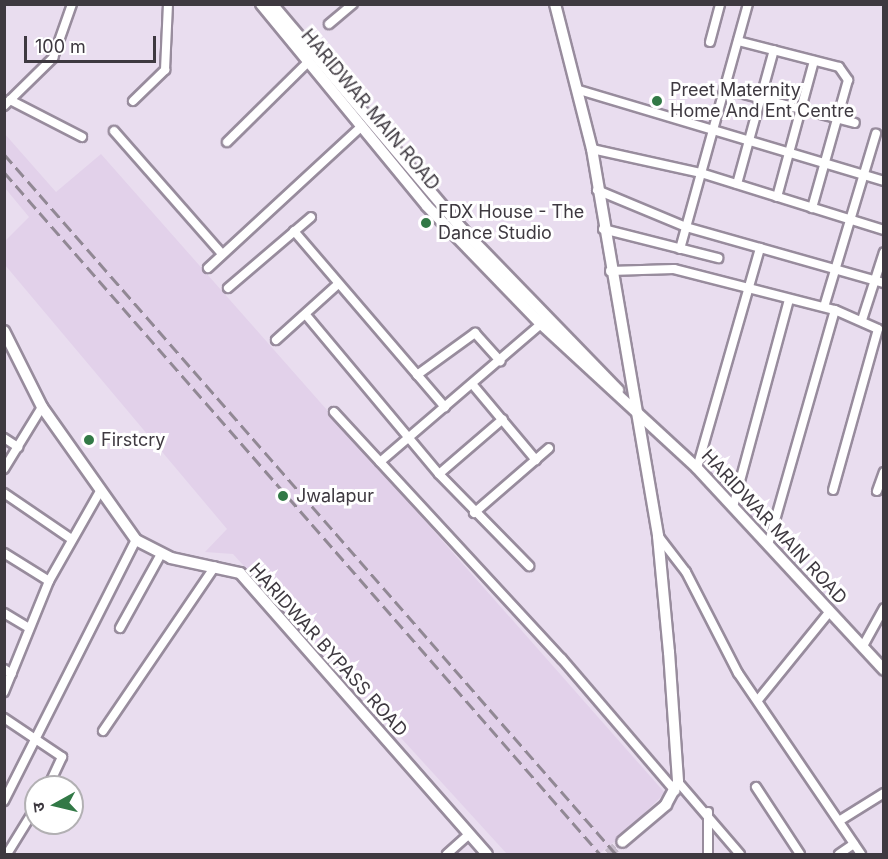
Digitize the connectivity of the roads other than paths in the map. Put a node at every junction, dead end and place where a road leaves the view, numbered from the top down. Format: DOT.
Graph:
graph roads {
  1 [pos="72,4"];
  2 [pos="168,4"];
  3 [pos="261,4"];
  4 [pos="272,4"];
  5 [pos="352,4"];
  6 [pos="555,4"];
  7 [pos="720,4"];
  8 [pos="748,4"];
  9 [pos="329,24"];
  10 [pos="738,41"];
  11 [pos="710,42"];
  12 [pos="774,50"];
  13 [pos="814,61"];
  14 [pos="308,62"];
  15 [pos="724,89"];
  16 [pos="579,90"];
  17 [pos="761,98"];
  18 [pos="133,101"];
  19 [pos="7,103"];
  20 [pos="800,109"];
  21 [pos="840,119"];
  22 [pos="855,123"];
  23 [pos="362,126"];
  24 [pos="114,131"];
  25 [pos="712,133"];
  26 [pos="876,134"];
  27 [pos="82,137"];
  28 [pos="227,142"];
  29 [pos="748,143"];
  30 [pos="592,149"];
  31 [pos="788,154"];
  32 [pos="825,165"];
  33 [pos="701,173"];
  34 [pos="863,175"];
  35 [pos="884,181"];
  36 [pos="737,184"];
  37 [pos="597,190"];
  38 [pos="777,197"];
  39 [pos="812,208"];
  40 [pos="311,218"];
  41 [pos="850,220"];
  42 [pos="686,227"];
  43 [pos="603,230"];
  44 [pos="884,230"];
  45 [pos="294,231"];
  46 [pos="760,248"];
  47 [pos="680,249"];
  48 [pos="884,252"];
  49 [pos="222,254"];
  50 [pos="718,258"];
  51 [pos="208,268"];
  52 [pos="836,269"];
  53 [pos="610,271"];
  54 [pos="879,282"];
  55 [pos="338,284"];
  56 [pos="749,286"];
  57 [pos="228,288"];
  58 [pos="789,299"];
  59 [pos="824,308"];
  60 [pos="835,310"];
  61 [pos="306,315"];
  62 [pos="862,320"];
  63 [pos="541,324"];
  64 [pos="4,331"];
  65 [pos="276,340"];
  66 [pos="500,361"];
  67 [pos="417,375"];
  68 [pos="473,385"];
  69 [pos="42,407"];
  70 [pos="445,408"];
  71 [pos="334,412"];
  72 [pos="634,413"];
  73 [pos="503,419"];
  74 [pos="4,438"];
  75 [pos="407,439"];
  76 [pos="18,447"];
  77 [pos="549,448"];
  78 [pos="536,460"];
  79 [pos="380,462"];
  80 [pos="697,468"];
  81 [pos="4,469"];
  82 [pos="884,472"];
  83 [pos="439,474"];
  84 [pos="832,490"];
  85 [pos="876,491"];
  86 [pos="4,493"];
  87 [pos="99,493"];
  88 [pos="733,507"];
  89 [pos="474,513"];
  90 [pos="658,536"];
  91 [pos="70,538"];
  92 [pos="136,540"];
  93 [pos="768,545"];
  94 [pos="4,553"];
  95 [pos="161,554"];
  96 [pos="215,565"];
  97 [pos="529,566"];
  98 [pos="49,581"];
  99 [pos="884,608"];
  100 [pos="830,611"];
  101 [pos="4,613"];
  102 [pos="29,628"];
  103 [pos="120,628"];
  104 [pos="863,646"];
  105 [pos="4,669"];
  106 [pos="884,670"];
  107 [pos="12,674"];
  108 [pos="4,692"];
  109 [pos="758,700"];
  110 [pos="4,718"];
  111 [pos="103,731"];
  112 [pos="37,740"];
  113 [pos="54,775"];
  114 [pos="676,786"];
  115 [pos="756,787"];
  116 [pos="884,793"];
  117 [pos="4,801"];
  118 [pos="708,812"];
  119 [pos="839,821"];
  120 [pos="24,827"];
  121 [pos="469,834"];
  122 [pos="622,842"];
  123 [pos="854,844"];
  124 [pos="7,855"];
  125 [pos="447,855"];
  126 [pos="487,855"];
  127 [pos="708,855"];
  128 [pos="740,855"];
  129 [pos="800,855"];
  130 [pos="839,855"];
  131 [pos="861,855"];
  1 -- 19 [label="street"];
  2 -- 18 [label="street"];
  3 -- 14 [label="main road, HARIDWAR MAIN ROAD"];
  4 -- 72 [label="main road, HARIDWAR MAIN ROAD"];
  5 -- 9 [label="street"];
  6 -- 16 [label="main road"];
  7 -- 11 [label="street"];
  8 -- 10 [label="street"];
  10 -- 12 [label="street"];
  10 -- 15 [label="street"];
  12 -- 13 [label="street"];
  12 -- 17 [label="street"];
  13 -- 20 [label="street"];
  13 -- 21 [label="street"];
  14 -- 23 [label="main road, HARIDWAR MAIN ROAD"];
  14 -- 28 [label="street"];
  15 -- 17 [label="street"];
  15 -- 25 [label="street"];
  16 -- 25 [label="street"];
  16 -- 30 [label="main road"];
  17 -- 20 [label="street"];
  17 -- 29 [label="street"];
  19 -- 27 [label="street"];
  20 -- 21 [label="street"];
  20 -- 31 [label="street"];
  21 -- 22 [label="street"];
  21 -- 32 [label="street"];
  23 -- 49 [label="street"];
  23 -- 63 [label="main road, HARIDWAR MAIN ROAD"];
  24 -- 49 [label="street"];
  25 -- 29 [label="street"];
  25 -- 33 [label="street"];
  26 -- 34 [label="street"];
  29 -- 31 [label="street"];
  29 -- 36 [label="street"];
  30 -- 33 [label="street"];
  30 -- 37 [label="main road"];
  31 -- 32 [label="street"];
  31 -- 38 [label="street"];
  32 -- 34 [label="street"];
  32 -- 39 [label="street"];
  33 -- 36 [label="street"];
  33 -- 42 [label="street"];
  34 -- 35 [label="street"];
  34 -- 41 [label="street"];
  36 -- 38 [label="street"];
  37 -- 42 [label="street"];
  37 -- 43 [label="main road"];
  38 -- 39 [label="street"];
  39 -- 41 [label="street"];
  40 -- 45 [label="street"];
  41 -- 44 [label="street"];
  41 -- 52 [label="street"];
  42 -- 46 [label="street"];
  42 -- 47 [label="street"];
  43 -- 47 [label="street"];
  43 -- 53 [label="main road"];
  45 -- 55 [label="street"];
  45 -- 57 [label="street"];
  46 -- 52 [label="street"];
  46 -- 56 [label="street"];
  47 -- 50 [label="street"];
  48 -- 54 [label="street"];
  49 -- 51 [label="street"];
  52 -- 54 [label="street"];
  52 -- 59 [label="street"];
  53 -- 56 [label="street"];
  53 -- 72 [label="main road"];
  54 -- 62 [label="street"];
  55 -- 61 [label="street"];
  55 -- 67 [label="street"];
  56 -- 58 [label="street"];
  56 -- 80 [label="street"];
  58 -- 59 [label="street"];
  58 -- 88 [label="street"];
  59 -- 60 [label="street"];
  60 -- 62 [label="street"];
  60 -- 93 [label="street"];
  61 -- 65 [label="street"];
  61 -- 75 [label="street"];
  62 -- 84 [label="street"];
  63 -- 66 [label="street"];
  63 -- 72 [label="main road, HARIDWAR MAIN ROAD"];
  64 -- 69 [label="main road, HARIDWAR BYPASS ROAD"];
  66 -- 67 [label="street"];
  66 -- 68 [label="street"];
  67 -- 70 [label="street"];
  68 -- 70 [label="street"];
  68 -- 73 [label="street"];
  69 -- 76 [label="street"];
  69 -- 87 [label="main road, HARIDWAR BYPASS ROAD"];
  70 -- 75 [label="street"];
  71 -- 79 [label="street"];
  72 -- 80 [label="main road, HARIDWAR MAIN ROAD"];
  72 -- 90 [label="main road"];
  73 -- 78 [label="street"];
  73 -- 83 [label="street"];
  74 -- 76 [label="street"];
  75 -- 79 [label="street"];
  75 -- 83 [label="street"];
  76 -- 81 [label="street"];
  77 -- 78 [label="street"];
  78 -- 89 [label="street"];
  79 -- 114 [label="street"];
  80 -- 88 [label="main road, HARIDWAR MAIN ROAD"];
  82 -- 85 [label="street"];
  83 -- 89 [label="street"];
  86 -- 91 [label="street"];
  87 -- 91 [label="street"];
  87 -- 92 [label="main road, HARIDWAR BYPASS ROAD"];
  88 -- 93 [label="main road, HARIDWAR MAIN ROAD"];
  89 -- 97 [label="street"];
  90 -- 109 [label="street"];
  90 -- 114 [label="main road"];
  91 -- 98 [label="street"];
  92 -- 95 [label="main road, HARIDWAR BYPASS ROAD"];
  92 -- 112 [label="street"];
  93 -- 100 [label="main road, HARIDWAR MAIN ROAD"];
  94 -- 98 [label="street"];
  95 -- 96 [label="main road, HARIDWAR BYPASS ROAD"];
  95 -- 103 [label="street"];
  96 -- 111 [label="street"];
  96 -- 121 [label="main road, HARIDWAR BYPASS ROAD"];
  98 -- 102 [label="street"];
  99 -- 104 [label="street"];
  100 -- 104 [label="main road, HARIDWAR MAIN ROAD"];
  100 -- 109 [label="street"];
  101 -- 102 [label="street"];
  102 -- 107 [label="street"];
  104 -- 106 [label="main road, HARIDWAR MAIN ROAD"];
  105 -- 107 [label="street"];
  107 -- 108 [label="street"];
  109 -- 119 [label="street"];
  110 -- 112 [label="street"];
  112 -- 113 [label="street"];
  112 -- 117 [label="street"];
  114 -- 118 [label="street"];
  114 -- 122 [label="main road"];
  115 -- 129 [label="street"];
  116 -- 119 [label="street"];
  118 -- 127 [label="street"];
  118 -- 128 [label="street"];
  119 -- 123 [label="street"];
  120 -- 124 [label="street"];
  121 -- 125 [label="street"];
  121 -- 126 [label="main road, HARIDWAR BYPASS ROAD"];
  123 -- 130 [label="street"];
  123 -- 131 [label="street"];
}
